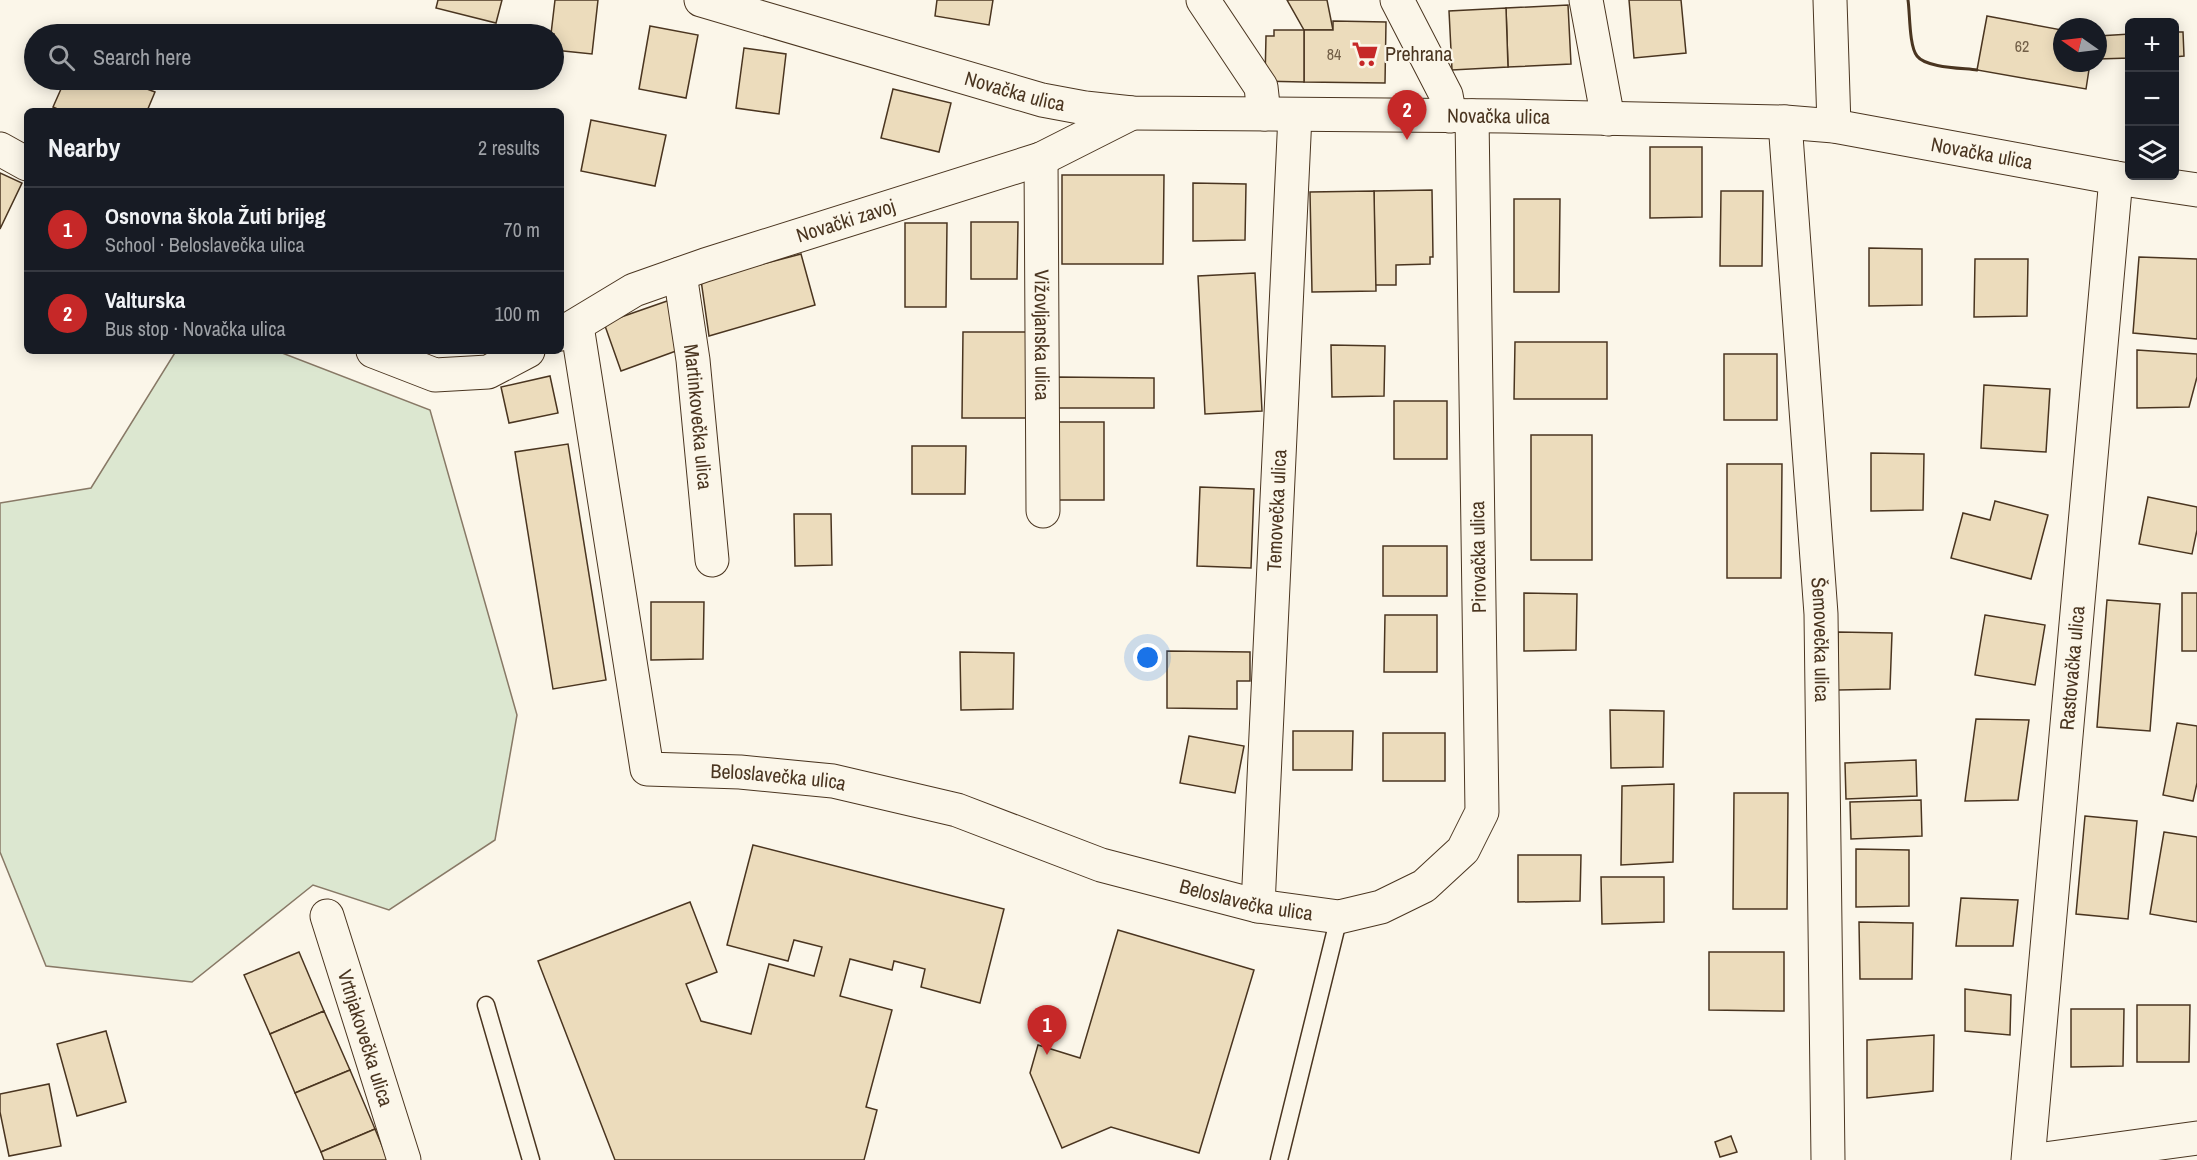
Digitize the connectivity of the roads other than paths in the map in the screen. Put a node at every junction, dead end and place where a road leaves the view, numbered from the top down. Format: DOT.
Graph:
graph roads {
  1 [pos="701,0"];
  2 [pos="1203,0"];
  3 [pos="1397,0"];
  4 [pos="1586,0"];
  5 [pos="1830,0"];
  6 [pos="1132,113"];
  7 [pos="1280,115"];
  8 [pos="1461,116"];
  9 [pos="1608,119"];
  10 [pos="1785,122"];
  11 [pos="1834,126"];
  12 [pos="0,149"];
  13 [pos="1041,159"];
  14 [pos="24,162"];
  15 [pos="2116,178"];
  16 [pos="2197,190"];
  17 [pos="680,274"];
  18 [pos="569,330"];
  19 [pos="381,354"];
  20 [pos="522,354"];
  21 [pos="1042,511"];
  22 [pos="712,560"];
  23 [pos="1258,906"];
  24 [pos="327,916"];
  25 [pos="1340,918"];
  26 [pos="486,1005"];
  27 [pos="2197,1138"];
  28 [pos="404,1160"];
  29 [pos="531,1160"];
  30 [pos="1279,1160"];
  31 [pos="1828,1160"];
  32 [pos="2028,1160"];
  33 [pos="2037,1160"];
  1 -- 6 [label="street, Novačka ulica"];
  2 -- 7 [label="street, Temovečka ulica"];
  3 -- 8 [label="street, Pirovačka ulica"];
  4 -- 9 [label="street"];
  5 -- 11 [label="street"];
  6 -- 7 [label="street, Novačka ulica"];
  6 -- 13 [label="street, Novački zavoj"];
  7 -- 8 [label="street, Novačka ulica"];
  7 -- 23 [label="street, Temovečka ulica"];
  8 -- 9 [label="street, Novačka ulica"];
  8 -- 25 [label="street, Pirovačka ulica"];
  9 -- 10 [label="street, Novačka ulica"];
  10 -- 11 [label="street, Novačka ulica"];
  10 -- 31 [label="street, Šemovečka ulica"];
  11 -- 15 [label="street, Novačka ulica"];
  12 -- 14 [label="street"];
  13 -- 17 [label="street, Novački zavoj"];
  13 -- 21 [label="street, Vižovljanska ulica"];
  15 -- 16 [label="street, Novačka ulica"];
  15 -- 32 [label="street, Rastovačka ulica"];
  17 -- 18 [label="street, Novački zavoj"];
  17 -- 22 [label="street, Martinkovečka ulica"];
  18 -- 23 [label="street, Beloslavečka ulica"];
  19 -- 20 [label="street"];
  23 -- 25 [label="street, Beloslavečka ulica"];
  24 -- 28 [label="street, Vrtnjakovečka ulica"];
  25 -- 30 [label="lane"];
  26 -- 29 [label="lane"];
  27 -- 33 [label="street"];
}
